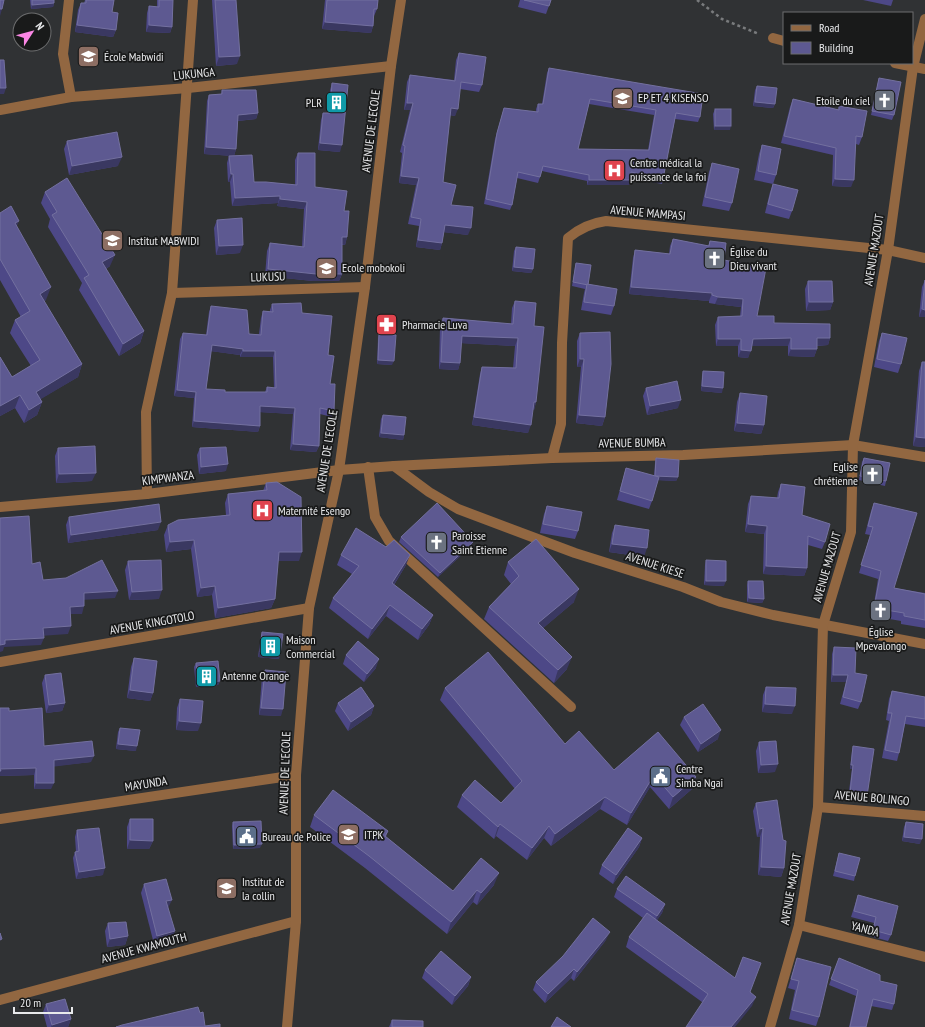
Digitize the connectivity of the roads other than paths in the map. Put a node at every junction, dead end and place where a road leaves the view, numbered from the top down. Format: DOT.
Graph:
graph roads {
  1 [pos="69,0"];
  2 [pos="193,0"];
  3 [pos="401,0"];
  4 [pos="925,19"];
  5 [pos="773,38"];
  6 [pos="783,40"];
  7 [pos="900,64"];
  8 [pos="391,66"];
  9 [pos="913,67"];
  10 [pos="925,69"];
  11 [pos="188,88"];
  12 [pos="71,96"];
  13 [pos="0,110"];
  14 [pos="888,250"];
  15 [pos="925,258"];
  16 [pos="365,287"];
  17 [pos="172,293"];
  18 [pos="853,445"];
  19 [pos="925,457"];
  20 [pos="552,458"];
  21 [pos="394,466"];
  22 [pos="368,467"];
  23 [pos="339,470"];
  24 [pos="147,494"];
  25 [pos="0,507"];
  26 [pos="309,608"];
  27 [pos="823,625"];
  28 [pos="925,644"];
  29 [pos="0,662"];
  30 [pos="572,707"];
  31 [pos="296,774"];
  32 [pos="818,807"];
  33 [pos="925,816"];
  34 [pos="0,819"];
  35 [pos="296,921"];
  36 [pos="799,925"];
  37 [pos="925,958"];
  38 [pos="0,1000"];
  39 [pos="287,1027"];
  40 [pos="770,1027"];
  1 -- 12 [label="street"];
  2 -- 11 [label="street"];
  3 -- 8 [label="street, AVENUE DE L'ECOLE"];
  4 -- 9 [label="street, AVENUE MAZOUT"];
  5 -- 6 [label="street"];
  7 -- 9 [label="street"];
  8 -- 11 [label="street, LUKUNGA"];
  8 -- 16 [label="street, AVENUE DE L'ECOLE"];
  9 -- 10 [label="street"];
  9 -- 14 [label="street, AVENUE MAZOUT"];
  11 -- 12 [label="street, LUKUNGA"];
  11 -- 17 [label="street"];
  12 -- 13 [label="street, LUKUNGA"];
  14 -- 15 [label="street, AVENUE MAMPASI"];
  14 -- 18 [label="street, AVENUE MAZOUT"];
  14 -- 20 [label="street, AVENUE MAMPASI"];
  16 -- 17 [label="street, LUKUSU"];
  16 -- 23 [label="street, AVENUE DE L'ECOLE"];
  17 -- 24 [label="street"];
  18 -- 19 [label="street, AVENUE BUMBA"];
  18 -- 20 [label="street, AVENUE BUMBA"];
  18 -- 27 [label="street, AVENUE MAZOUT"];
  20 -- 21 [label="street, AVENUE BUMBA"];
  21 -- 22 [label="street, AVENUE BUMBA"];
  21 -- 27 [label="street, AVENUE KIESE"];
  22 -- 23 [label="street, AVENUE BUMBA"];
  22 -- 30 [label="street"];
  23 -- 24 [label="street, KIMPWANZA"];
  23 -- 26 [label="street, AVENUE DE L'ECOLE"];
  24 -- 25 [label="street, KIMPWANZA"];
  26 -- 29 [label="street, AVENUE KINGOTOLO"];
  26 -- 31 [label="street, AVENUE DE L'ECOLE"];
  27 -- 28 [label="street, AVENUE KIESE"];
  27 -- 32 [label="street, AVENUE MAZOUT"];
  31 -- 34 [label="street, MAYUNDA"];
  31 -- 35 [label="street, AVENUE DE L'ECOLE"];
  32 -- 33 [label="street, AVENUE BOLINGO"];
  32 -- 36 [label="street, AVENUE MAZOUT"];
  35 -- 38 [label="street, AVENUE KWAMOUTH"];
  35 -- 39 [label="street, AVENUE DE L'ECOLE"];
  36 -- 37 [label="street, YANDA"];
  36 -- 40 [label="street, AVENUE MAZOUT"];
}
